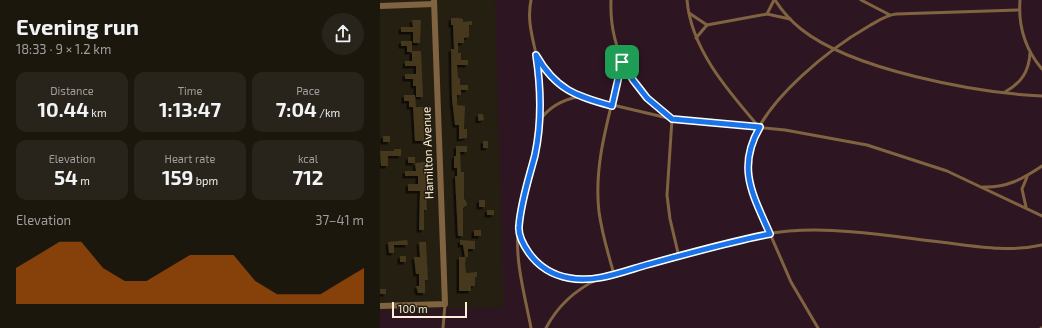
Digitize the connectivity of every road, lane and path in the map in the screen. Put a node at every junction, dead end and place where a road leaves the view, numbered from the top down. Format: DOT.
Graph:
graph roads {
  1 [pos="532,0"];
  2 [pos="611,0"];
  3 [pos="687,0"];
  4 [pos="774,0"];
  5 [pos="861,0"];
  6 [pos="1020,0"];
  7 [pos="434,2"];
  8 [pos="380,6"];
  9 [pos="1019,10"];
  10 [pos="689,13"];
  11 [pos="767,14"];
  12 [pos="890,15"];
  13 [pos="790,19"];
  14 [pos="707,25"];
  15 [pos="696,38"];
  16 [pos="834,48"];
  17 [pos="1030,53"];
  18 [pos="536,55"];
  19 [pos="622,62"];
  20 [pos="1042,68"];
  21 [pos="1004,93"];
  22 [pos="1042,96"];
  23 [pos="579,97"];
  24 [pos="612,106"];
  25 [pos="672,119"];
  26 [pos="539,121"];
  27 [pos="760,127"];
  28 [pos="1042,166"];
  29 [pos="1028,175"];
  30 [pos="980,186"];
  31 [pos="1026,208"];
  32 [pos="1042,216"];
  33 [pos="518,228"];
  34 [pos="770,234"];
  35 [pos="1042,245"];
  36 [pos="679,257"];
  37 [pos="614,274"];
  38 [pos="600,278"];
  39 [pos="445,304"];
  40 [pos="380,306"];
  41 [pos="443,328"];
  42 [pos="532,328"];
  43 [pos="546,328"];
  44 [pos="818,328"];
  1 -- 18 [label="lane"];
  2 -- 19 [label="lane"];
  3 -- 10 [label="lane"];
  4 -- 11 [label="lane"];
  4 -- 13 [label="lane"];
  5 -- 12 [label="lane"];
  6 -- 9 [label="lane"];
  7 -- 8 [label="street"];
  7 -- 39 [label="street, Hamilton Avenue"];
  9 -- 12 [label="lane"];
  9 -- 17 [label="lane"];
  10 -- 14 [label="lane"];
  10 -- 15 [label="lane"];
  11 -- 13 [label="lane"];
  11 -- 14 [label="lane"];
  12 -- 16 [label="lane"];
  13 -- 16 [label="lane"];
  14 -- 15 [label="lane"];
  15 -- 27 [label="lane"];
  16 -- 21 [label="lane"];
  16 -- 27 [label="lane"];
  17 -- 20 [label="lane"];
  17 -- 21 [label="lane"];
  18 -- 23 [label="lane"];
  18 -- 26 [label="lane"];
  19 -- 24 [label="lane"];
  19 -- 25 [label="lane"];
  21 -- 22 [label="lane"];
  23 -- 24 [label="lane"];
  23 -- 26 [label="lane"];
  24 -- 25 [label="lane"];
  24 -- 37 [label="lane"];
  25 -- 27 [label="lane"];
  25 -- 36 [label="lane"];
  26 -- 33 [label="lane"];
  27 -- 30 [label="lane"];
  27 -- 34 [label="lane"];
  28 -- 29 [label="lane"];
  29 -- 30 [label="lane"];
  29 -- 31 [label="lane"];
  30 -- 31 [label="lane"];
  31 -- 32 [label="lane"];
  33 -- 38 [label="lane"];
  33 -- 42 [label="lane"];
  34 -- 35 [label="lane"];
  34 -- 36 [label="lane"];
  34 -- 44 [label="lane"];
  36 -- 37 [label="lane"];
  37 -- 38 [label="lane"];
  38 -- 43 [label="lane"];
  39 -- 40 [label="street"];
  39 -- 41 [label="lane"];
}
